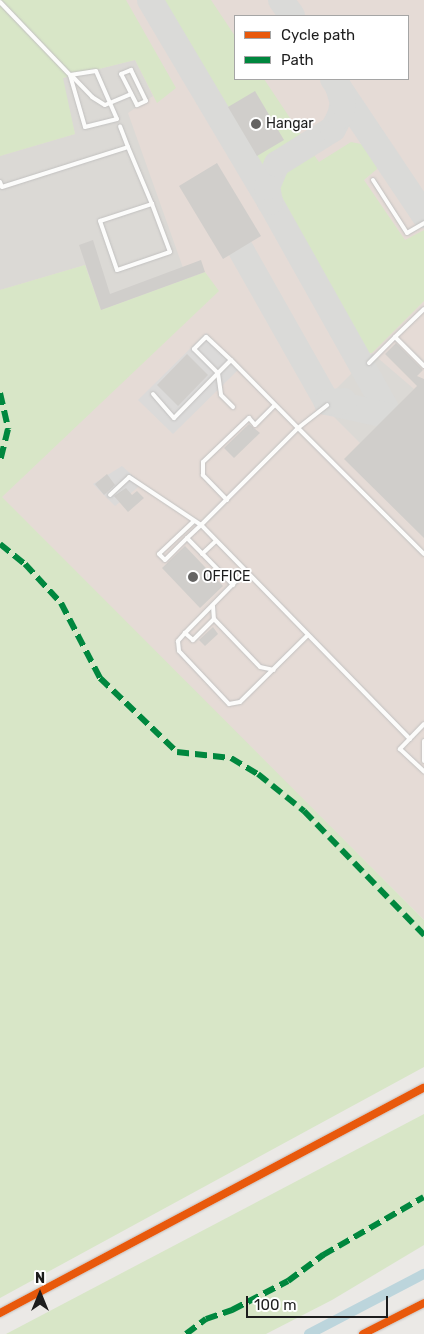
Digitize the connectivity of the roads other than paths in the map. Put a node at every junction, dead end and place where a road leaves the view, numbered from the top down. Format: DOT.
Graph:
graph roads {
  1 [pos="0,2"];
  2 [pos="70,75"];
  3 [pos="131,94"];
  4 [pos="110,103"];
  5 [pos="120,126"];
  6 [pos="128,147"];
  7 [pos="373,180"];
  8 [pos="0,182"];
  9 [pos="152,204"];
  10 [pos="424,223"];
  11 [pos="424,309"];
  12 [pos="395,337"];
  13 [pos="230,360"];
  14 [pos="370,363"];
  15 [pos="424,366"];
  16 [pos="218,372"];
  17 [pos="152,394"];
  18 [pos="275,405"];
  19 [pos="327,405"];
  20 [pos="233,407"];
  21 [pos="298,428"];
  22 [pos="110,496"];
  23 [pos="227,500"];
  24 [pos="194,521"];
  25 [pos="201,525"];
  26 [pos="187,538"];
  27 [pos="216,540"];
  28 [pos="202,554"];
  29 [pos="424,554"];
  30 [pos="246,571"];
  31 [pos="233,585"];
  32 [pos="213,604"];
  33 [pos="214,619"];
  34 [pos="185,633"];
  35 [pos="308,635"];
  36 [pos="274,670"];
  37 [pos="424,724"];
  38 [pos="410,738"];
  39 [pos="424,741"];
  40 [pos="424,761"];
  41 [pos="424,771"];
  42 [pos="424,1088"];
  43 [pos="424,1303"];
  44 [pos="0,1313"];
  45 [pos="364,1334"];
  1 -- 2 [label="lane"];
  2 -- 4 [label="lane"];
  2 -- 4 [label="lane"];
  2 -- 4 [label="lane"];
  3 -- 3 [label="lane"];
  3 -- 4 [label="lane"];
  5 -- 6 [label="lane"];
  6 -- 8 [label="lane"];
  6 -- 9 [label="lane"];
  7 -- 10 [label="lane"];
  9 -- 9 [label="lane"];
  11 -- 12 [label="lane"];
  12 -- 14 [label="lane"];
  12 -- 15 [label="lane"];
  13 -- 16 [label="lane"];
  13 -- 16 [label="lane"];
  13 -- 18 [label="lane"];
  16 -- 17 [label="lane"];
  16 -- 20 [label="lane"];
  18 -- 21 [label="lane"];
  18 -- 23 [label="lane"];
  19 -- 21 [label="lane"];
  21 -- 23 [label="lane"];
  21 -- 29 [label="lane"];
  22 -- 24 [label="lane"];
  23 -- 25 [label="lane"];
  24 -- 25 [label="lane"];
  24 -- 26 [label="lane"];
  25 -- 26 [label="lane"];
  25 -- 27 [label="lane"];
  26 -- 28 [label="lane"];
  27 -- 28 [label="lane"];
  27 -- 30 [label="lane"];
  28 -- 31 [label="lane"];
  30 -- 31 [label="lane"];
  30 -- 35 [label="lane"];
  31 -- 32 [label="lane"];
  32 -- 33 [label="lane"];
  32 -- 34 [label="lane"];
  33 -- 34 [label="lane"];
  33 -- 36 [label="lane"];
  34 -- 36 [label="lane"];
  35 -- 36 [label="lane"];
  35 -- 38 [label="lane"];
  37 -- 38 [label="lane"];
  38 -- 41 [label="lane"];
  39 -- 40 [label="lane"];
  42 -- 44 [label="street"];
  43 -- 45 [label="street"];
}
